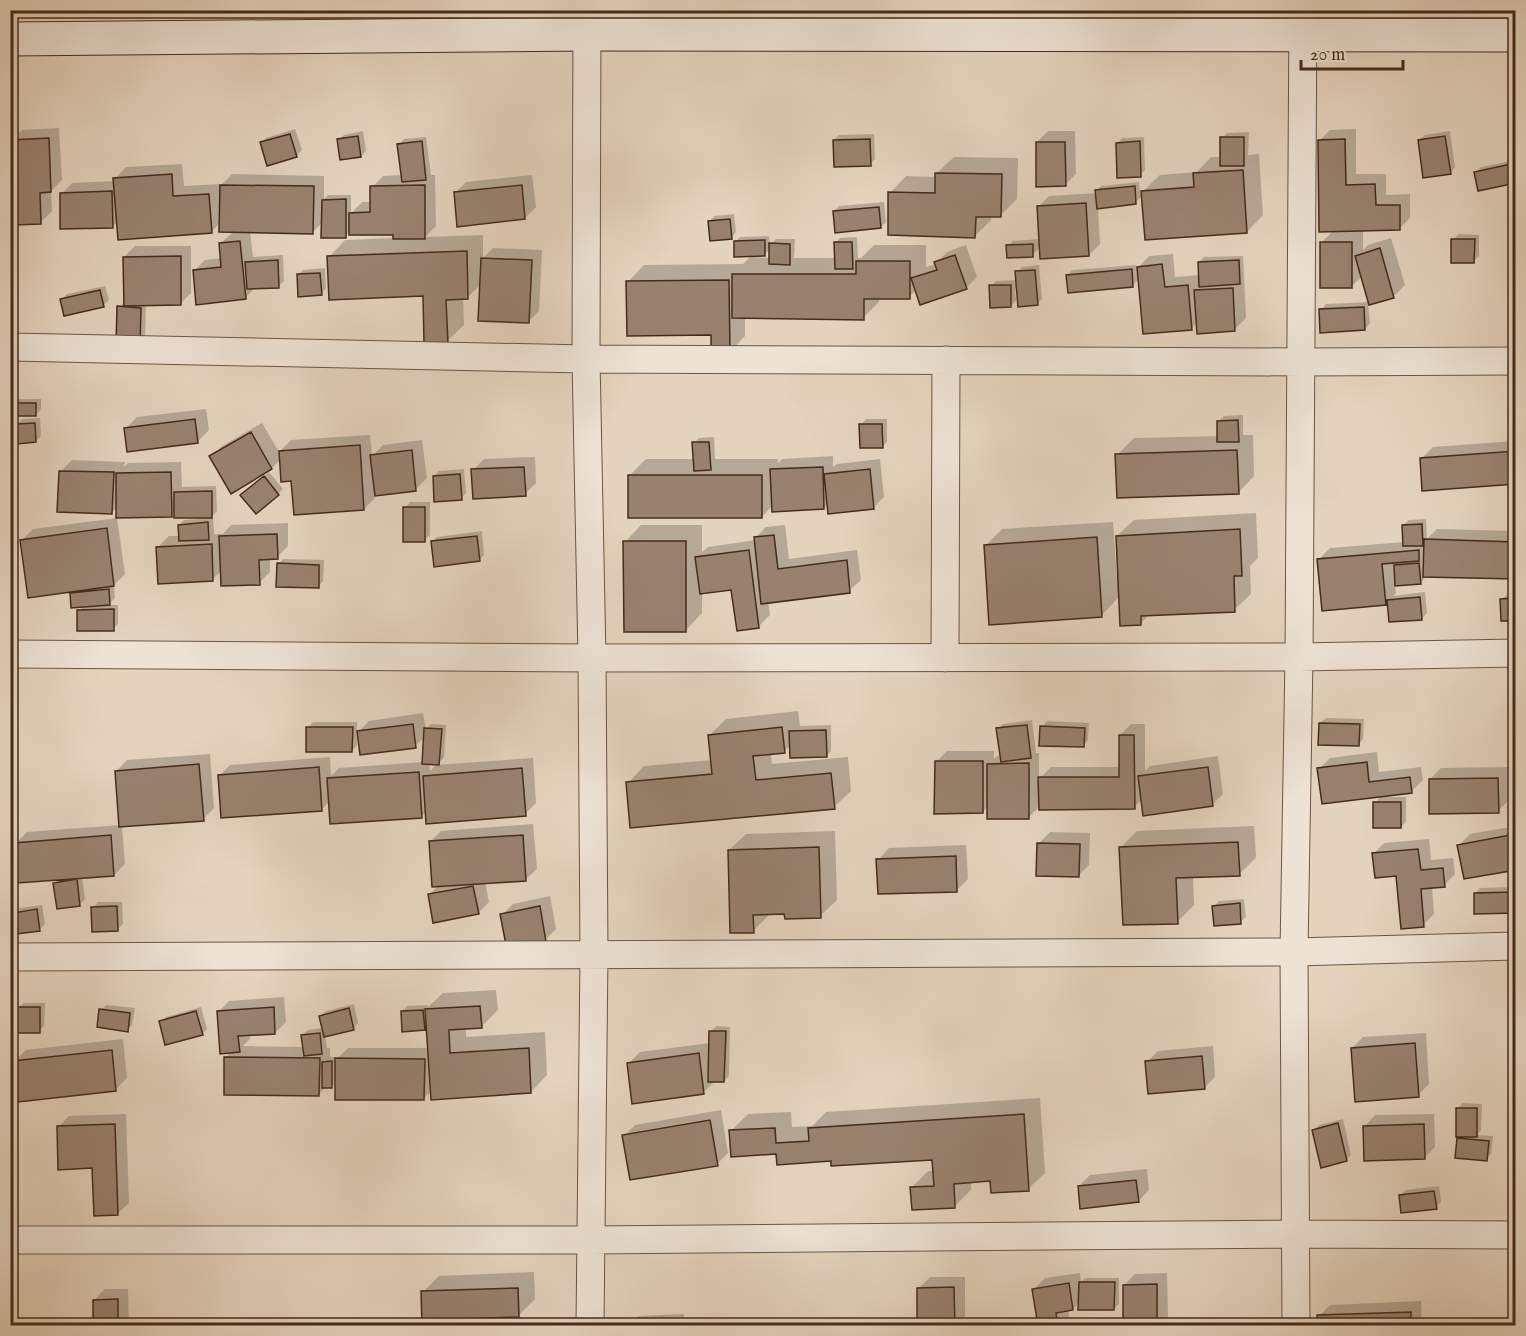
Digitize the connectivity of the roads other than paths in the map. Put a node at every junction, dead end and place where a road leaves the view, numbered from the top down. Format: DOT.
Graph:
graph roads {
  1 [pos="587,22"];
  2 [pos="1303,22"];
  3 [pos="1515,35"];
  4 [pos="10,39"];
  5 [pos="10,347"];
  6 [pos="586,359"];
  7 [pos="946,360"];
  8 [pos="1515,361"];
  9 [pos="1301,362"];
  10 [pos="1515,653"];
  11 [pos="10,654"];
  12 [pos="1299,657"];
  13 [pos="592,658"];
  14 [pos="945,658"];
  15 [pos="1515,946"];
  16 [pos="1294,952"];
  17 [pos="594,954"];
  18 [pos="10,957"];
  19 [pos="1295,1234"];
  20 [pos="1515,1235"];
  21 [pos="10,1240"];
  22 [pos="590,1240"];
  23 [pos="590,1326"];
  24 [pos="1296,1326"];
  1 -- 2 [label="street"];
  1 -- 4 [label="street"];
  1 -- 6 [label="street"];
  2 -- 3 [label="street"];
  2 -- 9 [label="street"];
  5 -- 6 [label="street"];
  6 -- 7 [label="street"];
  6 -- 13 [label="street"];
  7 -- 9 [label="street"];
  7 -- 14 [label="street"];
  8 -- 9 [label="street"];
  9 -- 12 [label="street"];
  10 -- 12 [label="street"];
  11 -- 13 [label="street"];
  12 -- 14 [label="street"];
  12 -- 16 [label="street"];
  13 -- 14 [label="street"];
  13 -- 17 [label="street"];
  15 -- 16 [label="street"];
  16 -- 17 [label="street"];
  16 -- 19 [label="street"];
  17 -- 18 [label="street"];
  17 -- 22 [label="street"];
  19 -- 20 [label="street"];
  19 -- 22 [label="street"];
  19 -- 24 [label="street"];
  21 -- 22 [label="street"];
  22 -- 23 [label="street"];
}
